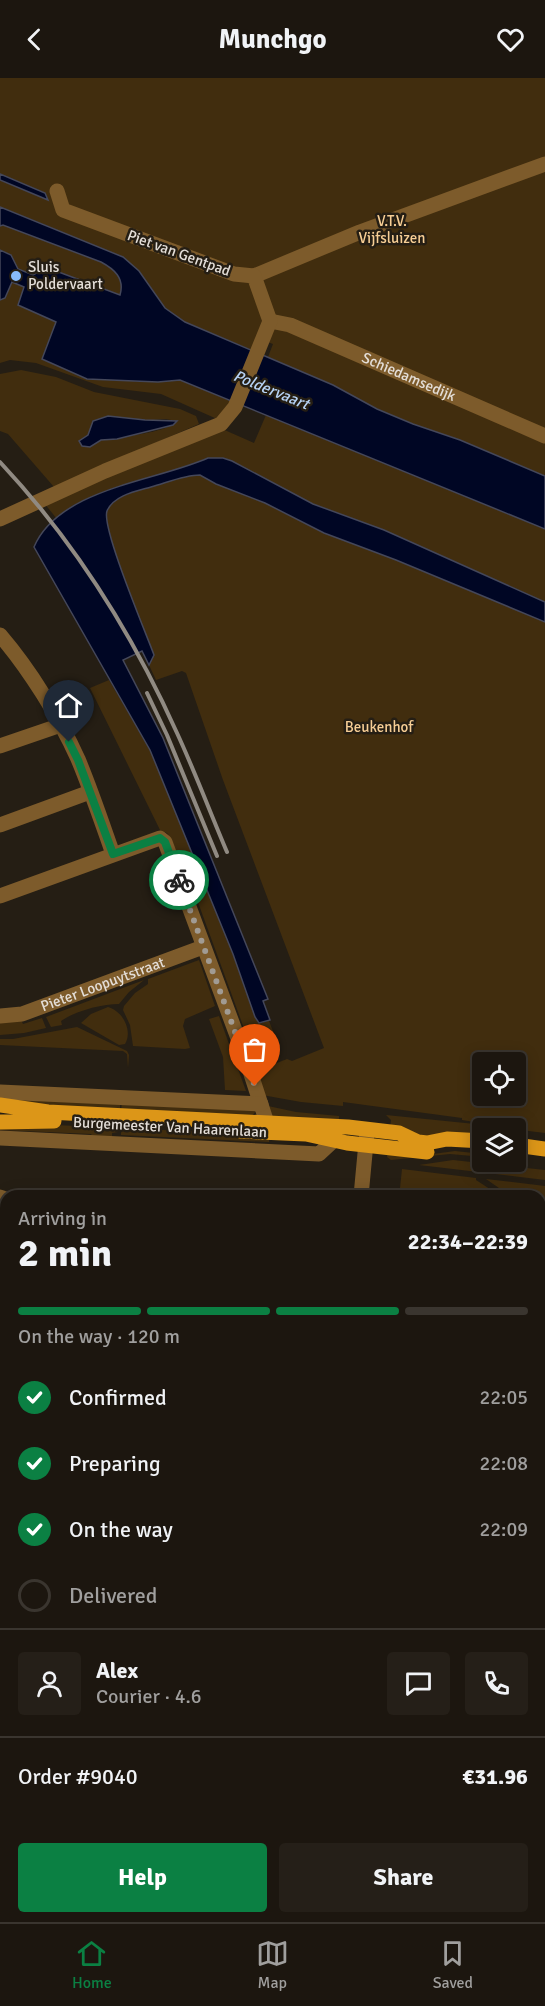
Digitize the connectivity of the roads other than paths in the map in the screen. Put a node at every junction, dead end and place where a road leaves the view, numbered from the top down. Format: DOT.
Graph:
graph roads {
  1 [pos="545,164"];
  2 [pos="57,191"];
  3 [pos="254,276"];
  4 [pos="270,321"];
  5 [pos="545,436"];
  6 [pos="0,519"];
  7 [pos="0,635"];
  8 [pos="61,725"];
  9 [pos="0,746"];
  10 [pos="90,792"];
  11 [pos="0,825"];
  12 [pos="113,854"];
  13 [pos="0,896"];
  14 [pos="203,947"];
  15 [pos="0,1017"];
  16 [pos="0,1092"];
  17 [pos="261,1104"];
  18 [pos="0,1105"];
  19 [pos="0,1122"];
  20 [pos="268,1127"];
  21 [pos="367,1129"];
  22 [pos="0,1138"];
  23 [pos="472,1140"];
  24 [pos="333,1141"];
  25 [pos="365,1145"];
  26 [pos="526,1146"];
  27 [pos="545,1149"];
  28 [pos="472,1150"];
  29 [pos="526,1155"];
  30 [pos="545,1157"];
  31 [pos="361,1190"];
  1 -- 3 [label="street"];
  2 -- 3 [label="street, Piet van Gentpad"];
  3 -- 4 [label="street"];
  4 -- 5 [label="street, Schiedamsedijk"];
  4 -- 6 [label="street"];
  7 -- 8 [label="street"];
  8 -- 9 [label="street"];
  8 -- 10 [label="street"];
  10 -- 11 [label="street"];
  10 -- 12 [label="street"];
  12 -- 13 [label="street"];
  12 -- 14 [label="street"];
  14 -- 15 [label="street, Pieter Loopuytstraat"];
  14 -- 17 [label="street"];
  16 -- 17 [label="street, Burgemeester Van Haarenlaan"];
  17 -- 20 [label="street"];
  18 -- 20 [label="main road, Burgemeester Van Haarenlaan"];
  19 -- 20 [label="main road, Burgemeester Van Haarenlaan"];
  20 -- 21 [label="main road, Burgemeester Van Haarenlaan"];
  20 -- 24 [label="main road, Burgemeester Van Haarenlaan"];
  21 -- 23 [label="main road, Burgemeester Van Haarenlaan"];
  21 -- 25 [label="street"];
  22 -- 24 [label="street, Burgemeester Van Haarenlaan"];
  24 -- 25 [label="main road, Burgemeester Van Haarenlaan"];
  25 -- 28 [label="main road, Burgemeester Van Haarenlaan"];
  25 -- 31 [label="street"];
  26 -- 27 [label="main road"];
  29 -- 30 [label="main road"];
}
